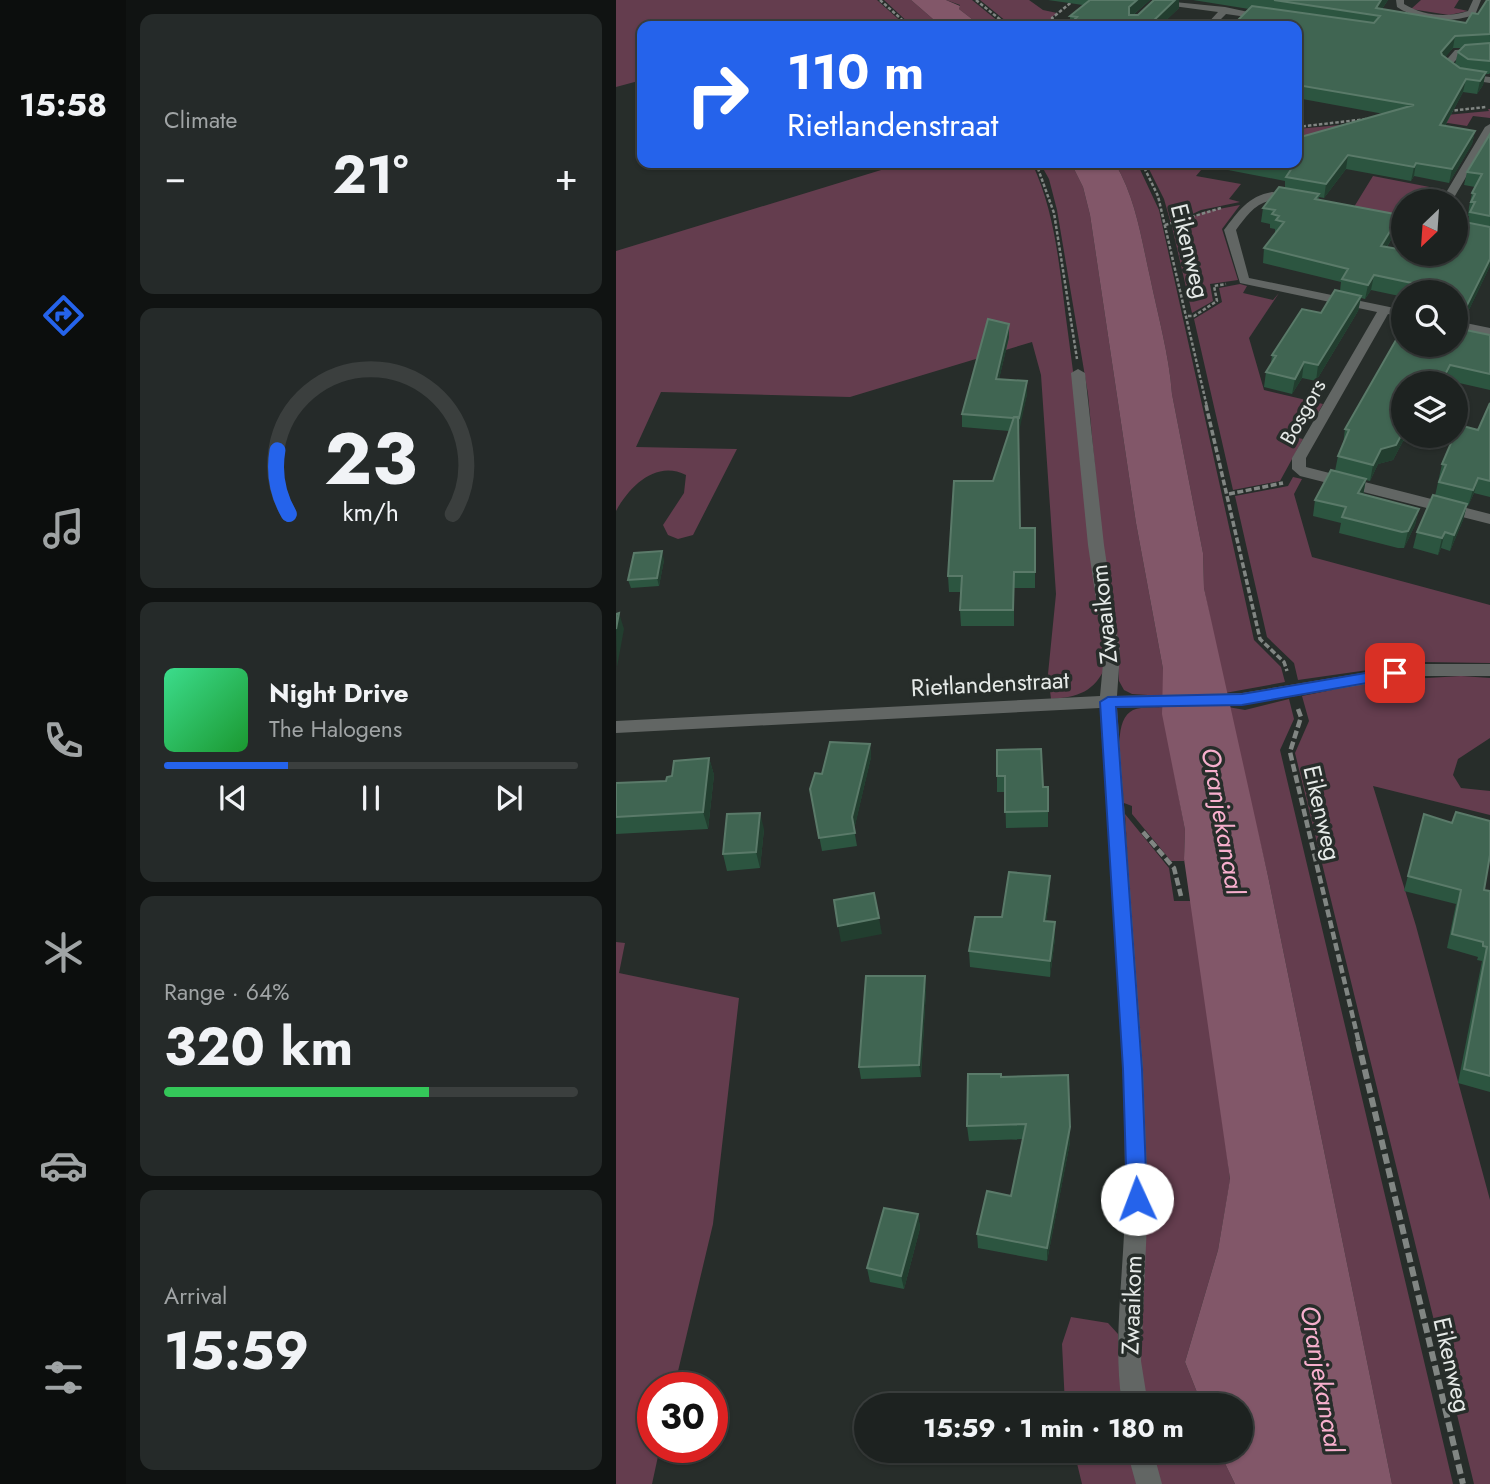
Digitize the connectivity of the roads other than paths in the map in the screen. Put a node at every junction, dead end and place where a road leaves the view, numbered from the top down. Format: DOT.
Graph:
graph roads {
  1 [pos="1477,0"];
  2 [pos="1402,4"];
  3 [pos="1152,6"];
  4 [pos="1225,10"];
  5 [pos="1280,19"];
  6 [pos="1214,21"];
  7 [pos="1490,51"];
  8 [pos="1490,80"];
  9 [pos="1490,127"];
  10 [pos="1453,189"];
  11 [pos="1312,202"];
  12 [pos="1468,231"];
  13 [pos="1490,236"];
  14 [pos="1384,310"];
  15 [pos="1391,311"];
  16 [pos="1490,318"];
  17 [pos="1468,328"];
  18 [pos="1487,332"];
  19 [pos="1077,373"];
  20 [pos="1490,519"];
  21 [pos="1490,670"];
  22 [pos="1108,702"];
  23 [pos="616,727"];
  24 [pos="1133,1393"];
  25 [pos="1143,1463"];
  26 [pos="1149,1484"];
  1 -- 2 [label="street"];
  3 -- 4 [label="street"];
  4 -- 5 [label="street"];
  4 -- 6 [label="street"];
  7 -- 8 [label="street"];
  9 -- 10 [label="street"];
  11 -- 14 [label="street"];
  12 -- 13 [label="street"];
  14 -- 15 [label="street"];
  14 -- 20 [label="street, Bosgors"];
  16 -- 18 [label="street"];
  17 -- 18 [label="street"];
  19 -- 22 [label="street, Zwaaikom"];
  21 -- 22 [label="street, Rietlandenstraat"];
  22 -- 23 [label="street, Rietlandenstraat"];
  22 -- 24 [label="street, Zwaaikom"];
  25 -- 26 [label="street"];
}
